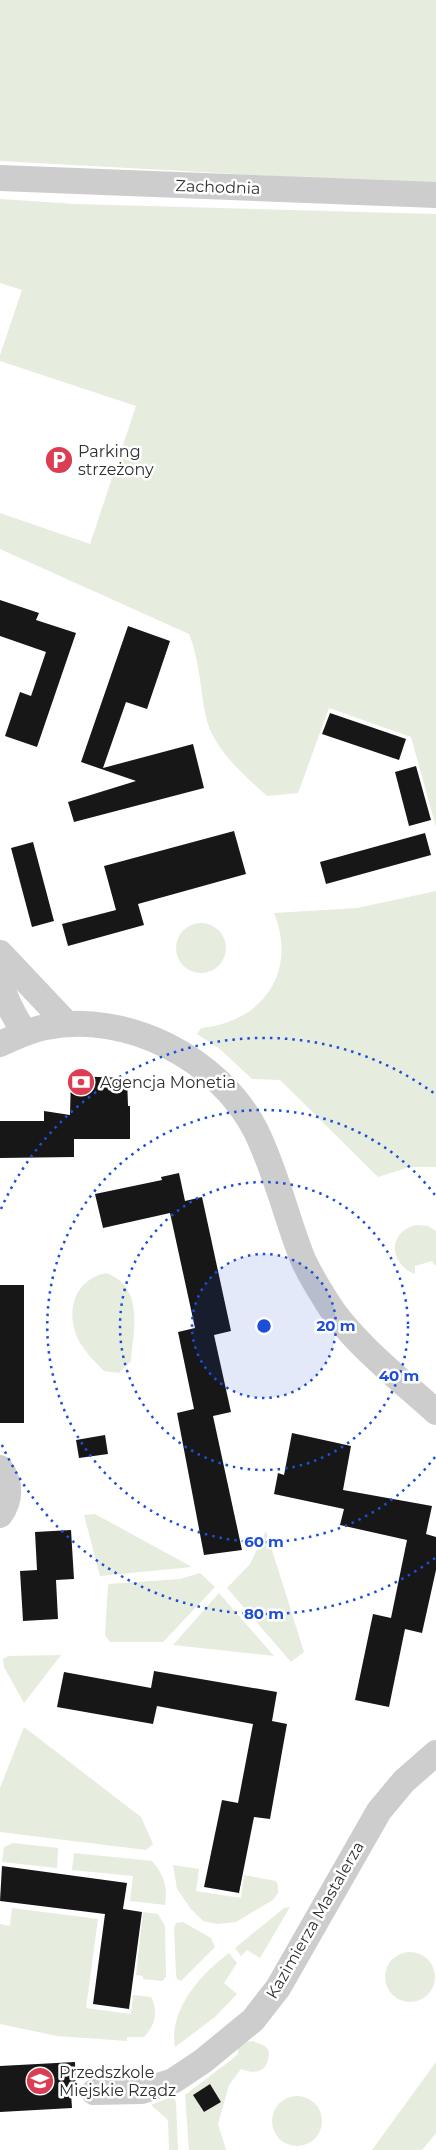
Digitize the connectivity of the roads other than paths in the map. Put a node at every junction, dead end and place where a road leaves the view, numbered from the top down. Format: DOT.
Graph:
graph roads {
  1 [pos="0,178"];
  2 [pos="436,196"];
  3 [pos="0,953"];
  4 [pos="0,976"];
  5 [pos="35,991"];
  6 [pos="67,1024"];
  7 [pos="25,1033"];
  8 [pos="0,1044"];
  9 [pos="436,1412"];
  10 [pos="0,1468"];
  11 [pos="0,1515"];
  12 [pos="436,1753"];
  13 [pos="94,2092"];
  1 -- 2 [label="street, Zachodnia"];
  3 -- 5 [label="street"];
  4 -- 7 [label="street"];
  5 -- 6 [label="street"];
  5 -- 7 [label="street"];
  6 -- 7 [label="street"];
  6 -- 9 [label="street"];
  7 -- 8 [label="street"];
  10 -- 11 [label="street"];
  12 -- 13 [label="street, Kazimierza Mastalerza"];
}
